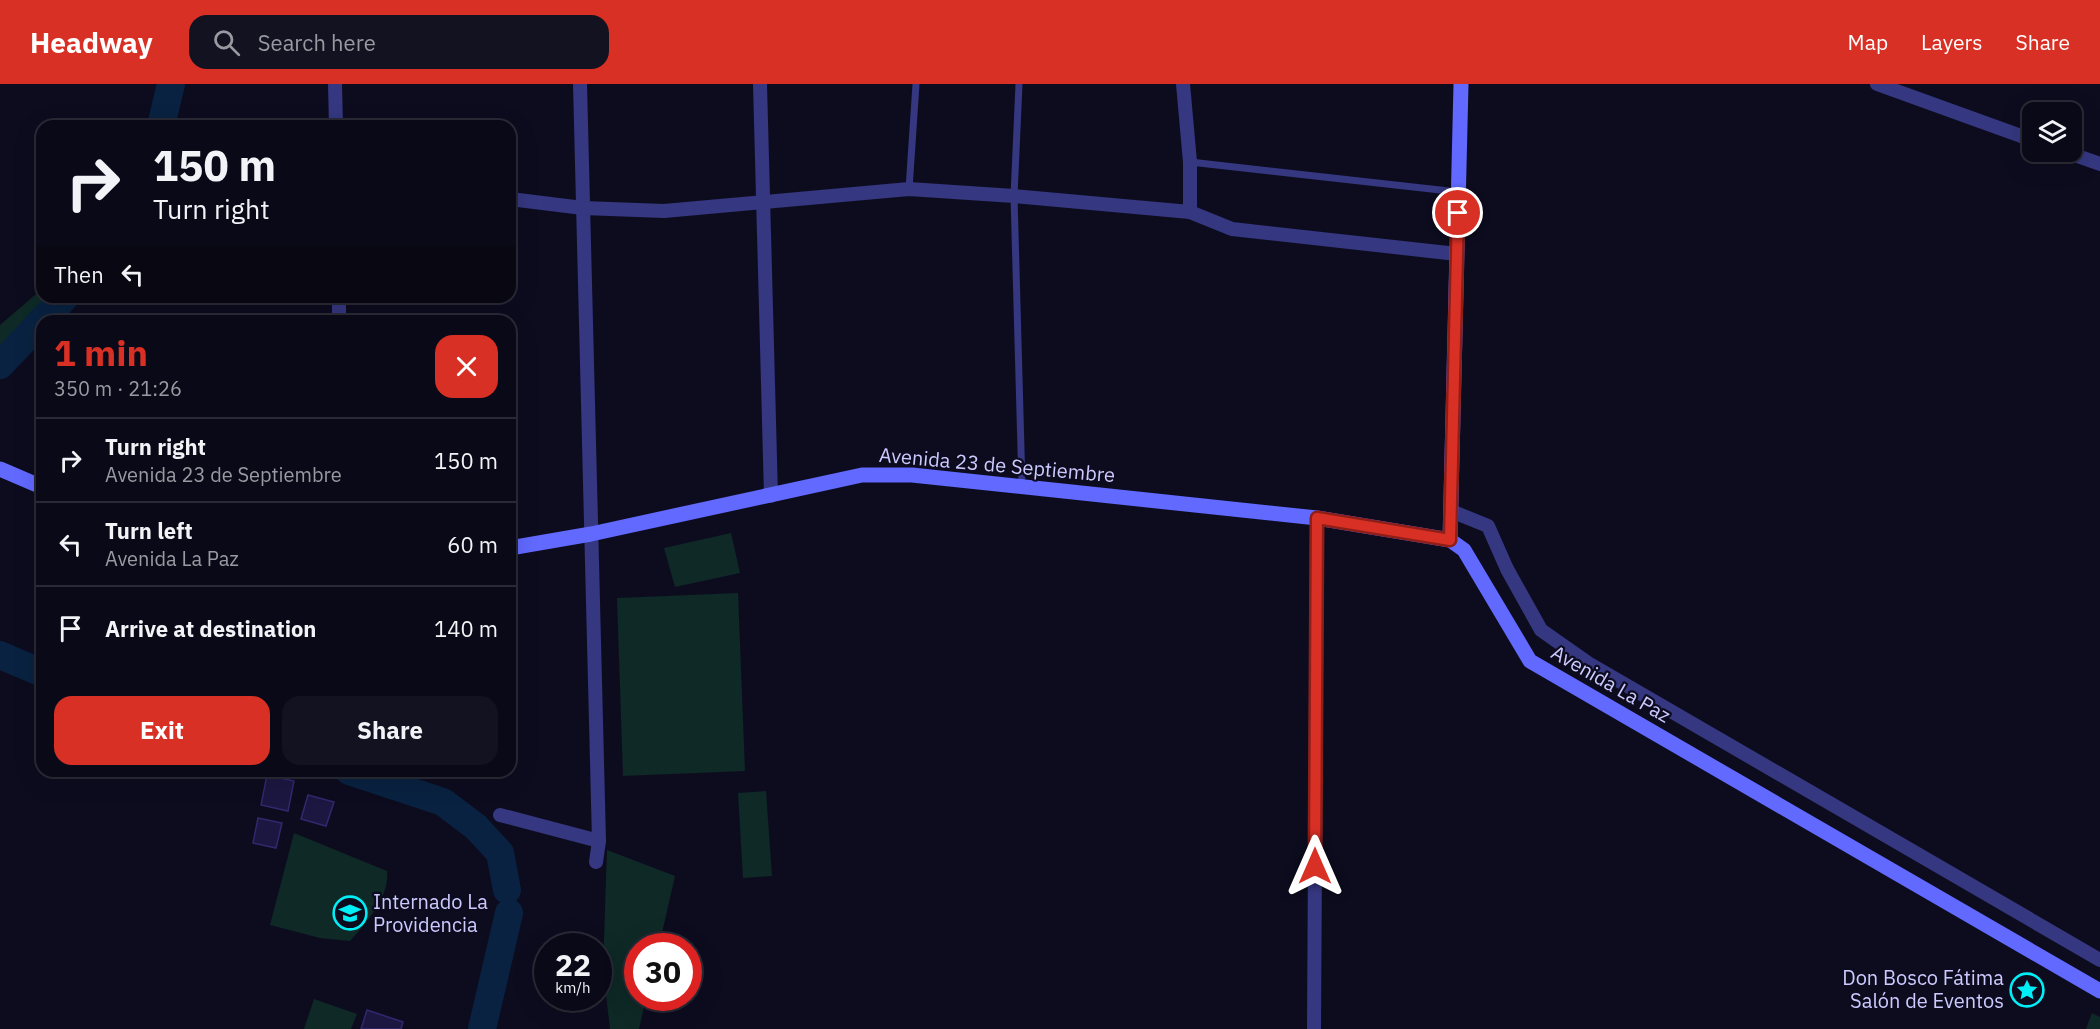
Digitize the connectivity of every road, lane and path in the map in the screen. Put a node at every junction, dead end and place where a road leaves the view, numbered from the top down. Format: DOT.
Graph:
graph roads {
  1 [pos="335,84"];
  2 [pos="580,84"];
  3 [pos="760,84"];
  4 [pos="916,84"];
  5 [pos="1019,84"];
  6 [pos="1183,84"];
  7 [pos="1461,84"];
  8 [pos="1877,84"];
  9 [pos="336,120"];
  10 [pos="2022,136"];
  11 [pos="2082,158"];
  12 [pos="1190,162"];
  13 [pos="2100,164"];
  14 [pos="909,189"];
  15 [pos="1458,192"];
  16 [pos="1014,196"];
  17 [pos="516,200"];
  18 [pos="763,201"];
  19 [pos="583,208"];
  20 [pos="1190,212"];
  21 [pos="1457,254"];
  22 [pos="0,469"];
  23 [pos="36,484"];
  24 [pos="1022,486"];
  25 [pos="771,496"];
  26 [pos="1451,511"];
  27 [pos="1317,518"];
  28 [pos="591,534"];
  29 [pos="1450,540"];
  30 [pos="516,547"];
  31 [pos="500,815"];
  32 [pos="599,841"];
  33 [pos="596,862"];
  34 [pos="2100,960"];
  35 [pos="2100,991"];
  36 [pos="1314,1029"];
  1 -- 9 [label="street"];
  2 -- 19 [label="street"];
  3 -- 18 [label="street"];
  4 -- 14 [label="lane"];
  5 -- 16 [label="lane"];
  6 -- 12 [label="street"];
  7 -- 15 [label="main road"];
  8 -- 10 [label="street"];
  11 -- 13 [label="street"];
  12 -- 15 [label="lane"];
  12 -- 20 [label="street"];
  14 -- 16 [label="street"];
  14 -- 18 [label="street"];
  15 -- 21 [label="main road"];
  16 -- 20 [label="street"];
  16 -- 24 [label="lane"];
  17 -- 19 [label="street"];
  18 -- 19 [label="street"];
  18 -- 25 [label="street"];
  19 -- 28 [label="street"];
  20 -- 21 [label="street"];
  21 -- 26 [label="main road"];
  22 -- 23 [label="main road"];
  24 -- 25 [label="main road, Avenida 23 de Septiembre"];
  24 -- 27 [label="main road, Avenida 23 de Septiembre"];
  25 -- 28 [label="main road, Avenida 23 de Septiembre"];
  26 -- 29 [label="main road"];
  26 -- 34 [label="street"];
  27 -- 29 [label="main road, Avenida 23 de Septiembre"];
  27 -- 36 [label="street"];
  28 -- 30 [label="main road, Avenida 23 de Septiembre"];
  28 -- 32 [label="street"];
  29 -- 35 [label="main road, Avenida La Paz"];
  31 -- 32 [label="street"];
  32 -- 33 [label="street"];
}
